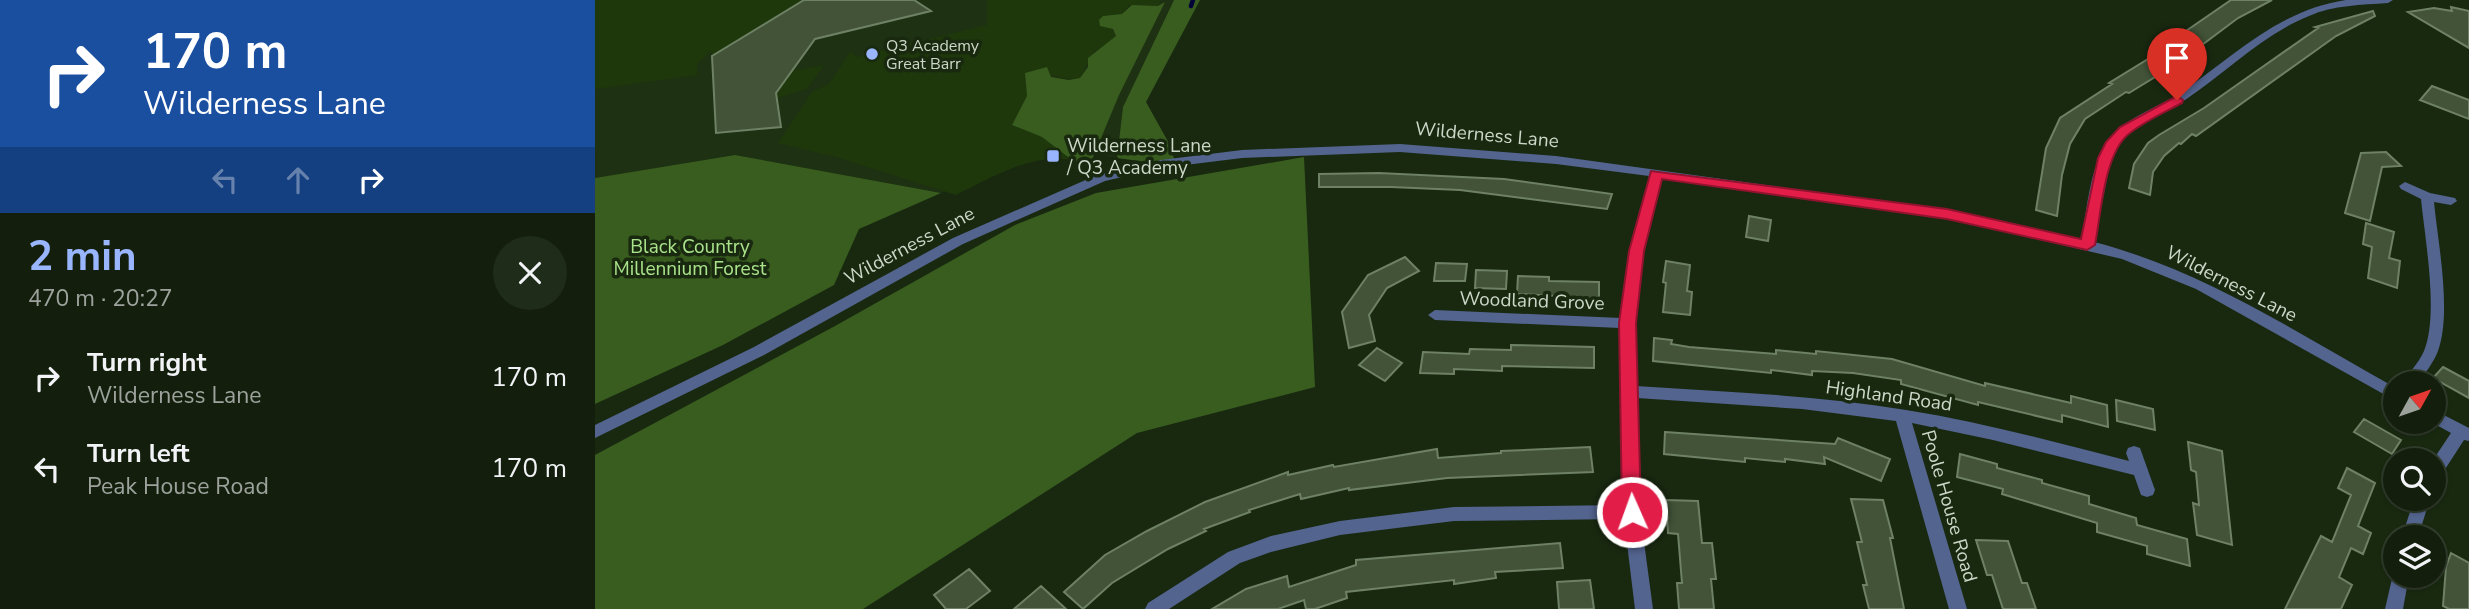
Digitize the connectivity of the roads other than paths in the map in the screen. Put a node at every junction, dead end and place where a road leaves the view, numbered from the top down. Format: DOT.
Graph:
graph roads {
  1 [pos="2373,0"];
  2 [pos="2388,0"];
  3 [pos="1656,174"];
  4 [pos="2405,186"];
  5 [pos="2427,197"];
  6 [pos="2451,201"];
  7 [pos="2087,245"];
  8 [pos="1435,315"];
  9 [pos="1627,323"];
  10 [pos="2418,371"];
  11 [pos="2383,388"];
  12 [pos="1628,391"];
  13 [pos="1902,416"];
  14 [pos="2447,423"];
  15 [pos="595,432"];
  16 [pos="2465,433"];
  17 [pos="2134,453"];
  18 [pos="2446,456"];
  19 [pos="2139,470"];
  20 [pos="2147,490"];
  21 [pos="1632,512"];
  22 [pos="2398,588"];
  23 [pos="1154,609"];
  24 [pos="1644,609"];
  25 [pos="1958,609"];
  26 [pos="2394,609"];
  1 -- 2 [label="street"];
  1 -- 7 [label="street"];
  3 -- 7 [label="street, Wilderness Lane"];
  3 -- 9 [label="street"];
  3 -- 15 [label="street, Wilderness Lane"];
  4 -- 5 [label="street"];
  5 -- 6 [label="street"];
  5 -- 10 [label="street"];
  7 -- 11 [label="street, Wilderness Lane"];
  8 -- 9 [label="street, Woodland Grove"];
  9 -- 12 [label="street"];
  12 -- 13 [label="street, Highland Road"];
  12 -- 21 [label="street"];
  13 -- 19 [label="street, Highland Road"];
  13 -- 25 [label="street, Poole House Road"];
  14 -- 16 [label="street"];
  16 -- 18 [label="street"];
  17 -- 19 [label="street"];
  19 -- 20 [label="street"];
  21 -- 23 [label="street"];
  21 -- 24 [label="street"];
  22 -- 26 [label="street"];
}
